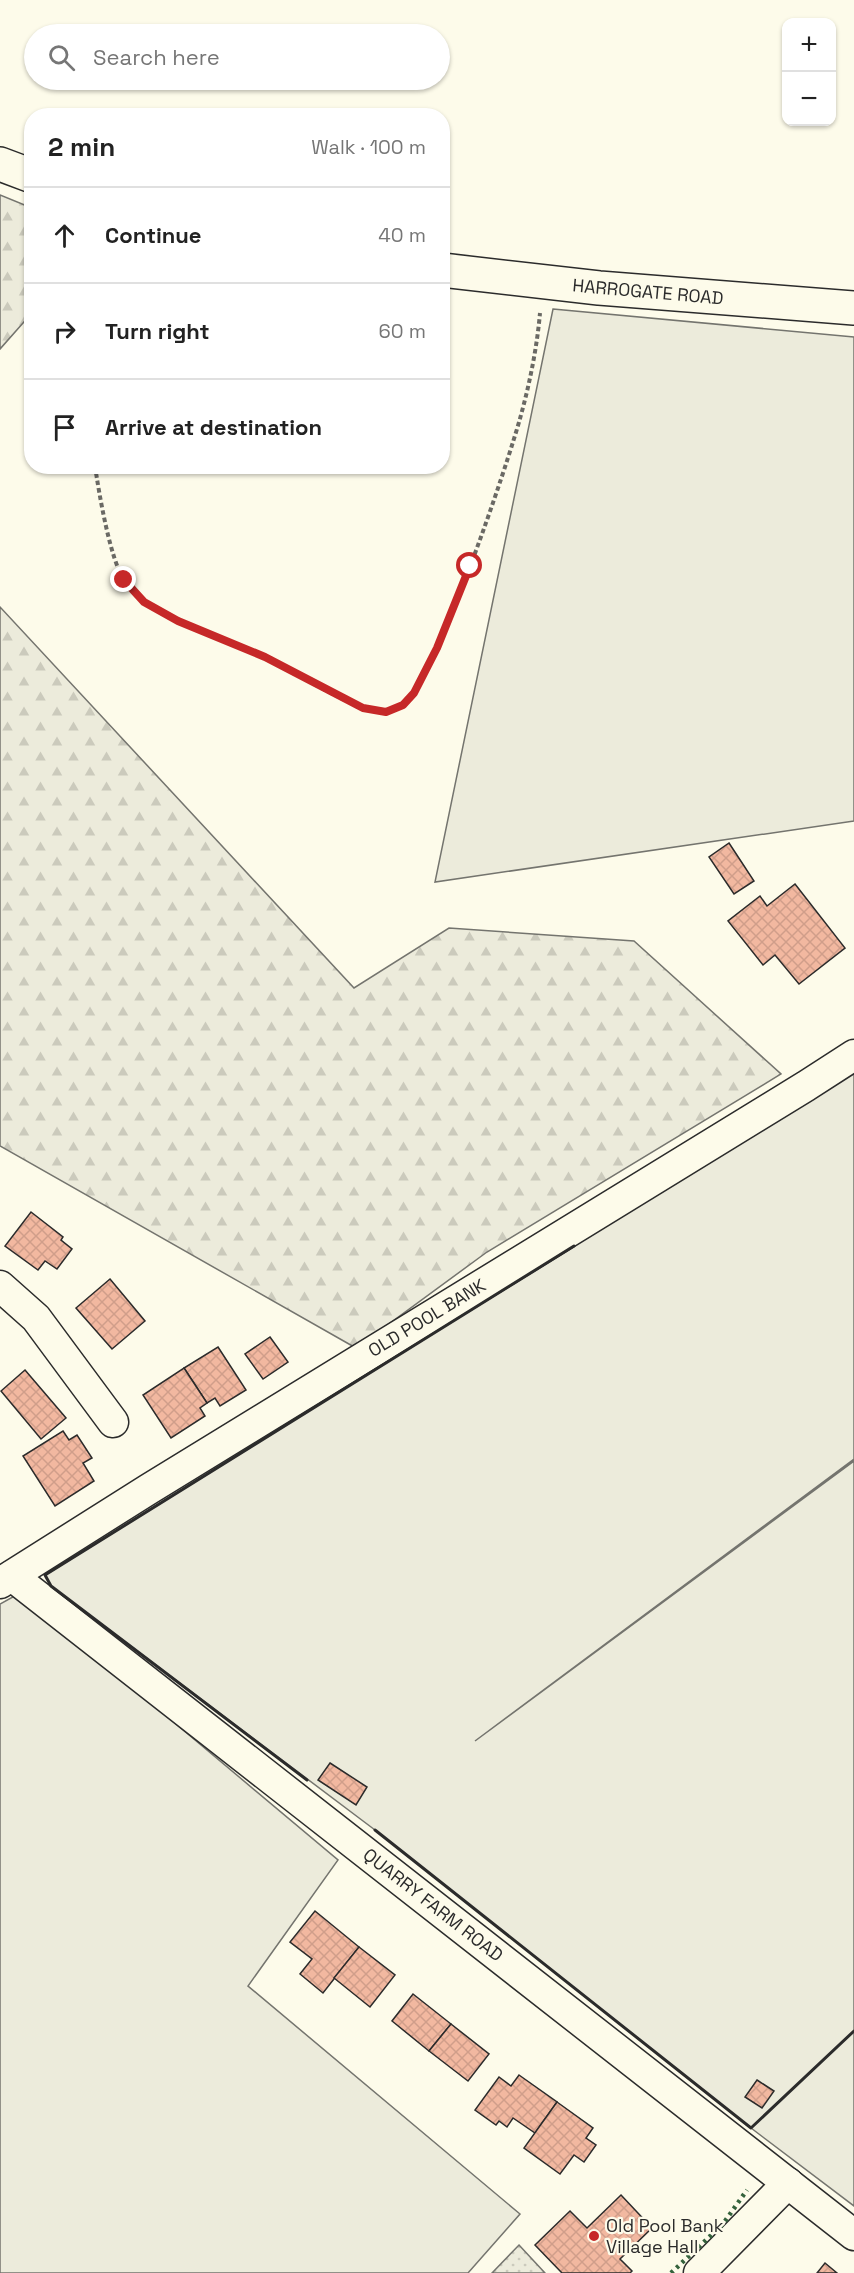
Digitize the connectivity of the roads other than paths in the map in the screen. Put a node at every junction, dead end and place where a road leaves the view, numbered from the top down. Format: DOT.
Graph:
graph roads {
  1 [pos="0,164"];
  2 [pos="24,173"];
  3 [pos="450,271"];
  4 [pos="854,308"];
  5 [pos="854,1055"];
  6 [pos="0,1286"];
  7 [pos="113,1422"];
  8 [pos="6,1580"];
  9 [pos="788,2182"];
  10 [pos="854,2235"];
  11 [pos="699,2273"];
  1 -- 2 [label="highway"];
  3 -- 4 [label="highway, HARROGATE ROAD"];
  5 -- 8 [label="street, OLD POOL BANK"];
  6 -- 7 [label="street"];
  8 -- 9 [label="street, QUARRY FARM ROAD"];
  9 -- 10 [label="street, QUARRY FARM ROAD"];
  9 -- 11 [label="street"];
}
